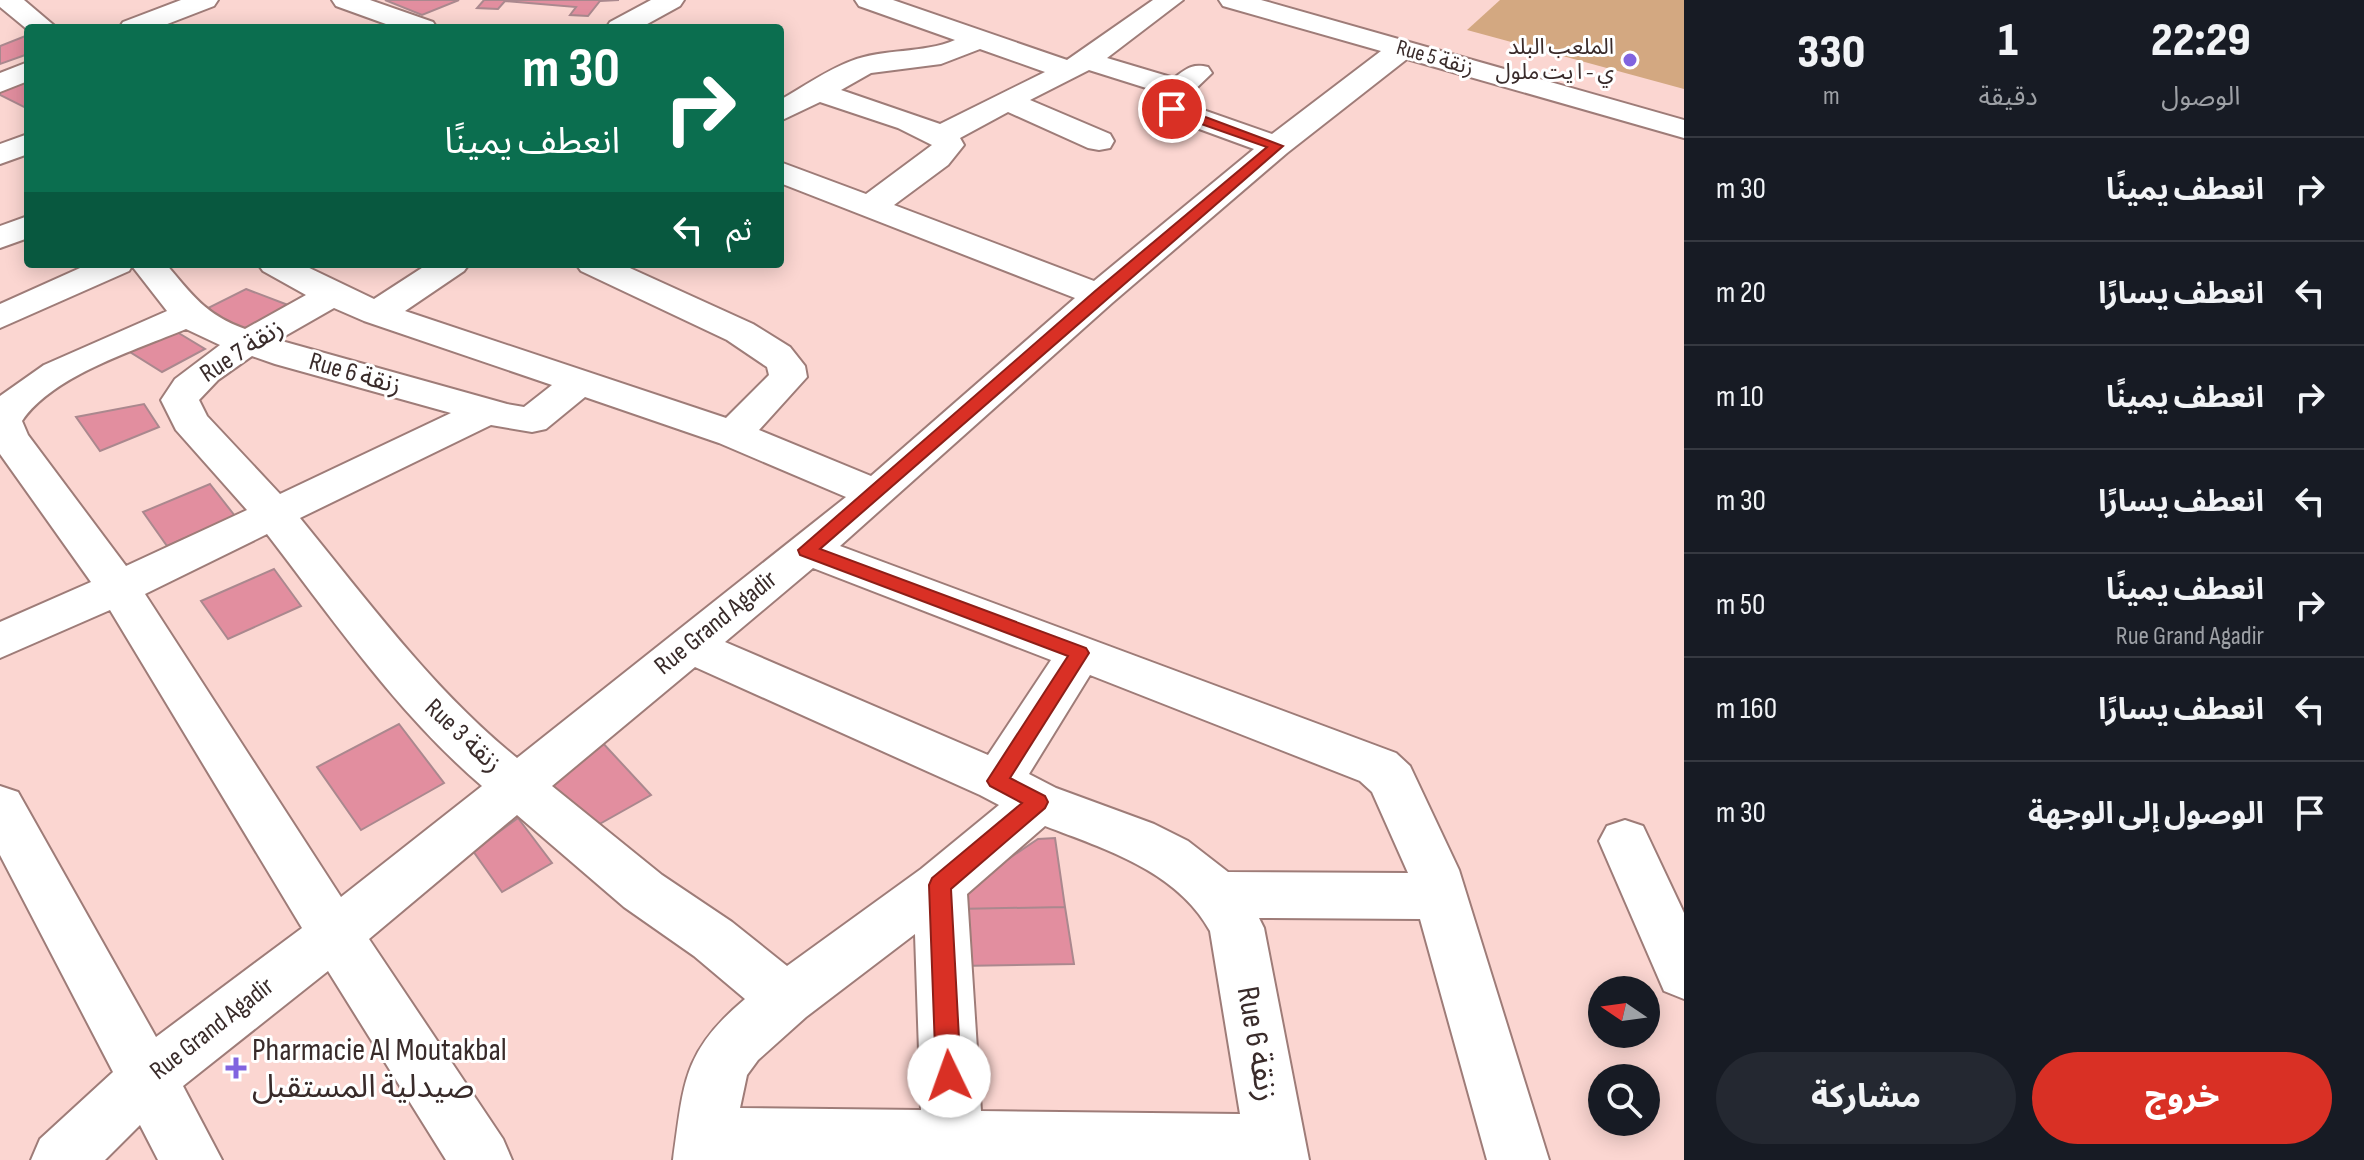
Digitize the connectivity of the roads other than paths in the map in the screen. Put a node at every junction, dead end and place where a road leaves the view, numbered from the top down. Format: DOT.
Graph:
graph roads {
  1 [pos="7,0"];
  2 [pos="205,0"];
  3 [pos="345,0"];
  4 [pos="671,0"];
  5 [pos="868,0"];
  6 [pos="1170,0"];
  7 [pos="1232,0"];
  8 [pos="38,24"];
  9 [pos="143,24"];
  10 [pos="409,24"];
  11 [pos="630,24"];
  12 [pos="982,38"];
  13 [pos="1403,48"];
  14 [pos="1077,65"];
  15 [pos="818,92"];
  16 [pos="1006,100"];
  17 [pos="784,110"];
  18 [pos="1684,129"];
  19 [pos="941,136"];
  20 [pos="1099,141"];
  21 [pos="24,145"];
  22 [pos="1276,146"];
  23 [pos="0,155"];
  24 [pos="784,173"];
  25 [pos="871,206"];
  26 [pos="24,228"];
  27 [pos="0,238"];
  28 [pos="108,268"];
  29 [pos="151,268"];
  30 [pos="282,268"];
  31 [pos="446,268"];
  32 [pos="619,268"];
  33 [pos="332,295"];
  34 [pos="1099,295"];
  35 [pos="377,313"];
  36 [pos="189,315"];
  37 [pos="0,317"];
  38 [pos="249,343"];
  39 [pos="580,382"];
  40 [pos="488,411"];
  41 [pos="190,421"];
  42 [pos="733,434"];
  43 [pos="876,494"];
  44 [pos="273,513"];
  45 [pos="807,550"];
  46 [pos="119,588"];
  47 [pos="0,641"];
  48 [pos="688,645"];
  49 [pos="1080,653"];
  50 [pos="517,784"];
  51 [pos="1018,791"];
  52 [pos="0,806"];
  53 [pos="1625,841"];
  54 [pos="940,885"];
  55 [pos="1440,896"];
  56 [pos="1228,912"];
  57 [pos="335,934"];
  58 [pos="1684,974"];
  59 [pos="786,999"];
  60 [pos="149,1077"];
  61 [pos="705,1148"];
  62 [pos="952,1150"];
  63 [pos="1276,1152"];
  64 [pos="62,1160"];
  65 [pos="191,1160"];
  66 [pos="481,1160"];
  67 [pos="1518,1160"];
  1 -- 8 [label="street"];
  2 -- 9 [label="street"];
  3 -- 10 [label="street"];
  4 -- 11 [label="street"];
  5 -- 12 [label="street"];
  6 -- 14 [label="street"];
  7 -- 13 [label="street, Rue 5 زنقة"];
  12 -- 14 [label="street"];
  12 -- 15 [label="street"];
  13 -- 18 [label="street, Rue 5 زنقة"];
  13 -- 22 [label="street, Rue Grand Agadir"];
  14 -- 16 [label="street"];
  14 -- 22 [label="street"];
  15 -- 17 [label="street"];
  15 -- 19 [label="street"];
  16 -- 19 [label="street"];
  16 -- 20 [label="street"];
  19 -- 25 [label="street"];
  21 -- 23 [label="street"];
  22 -- 34 [label="street, Rue Grand Agadir"];
  24 -- 25 [label="street"];
  25 -- 34 [label="street"];
  26 -- 27 [label="street"];
  28 -- 37 [label="street"];
  29 -- 36 [label="street, Rue 6 زنقة"];
  30 -- 33 [label="street"];
  31 -- 35 [label="street"];
  32 -- 42 [label="street"];
  33 -- 35 [label="street"];
  33 -- 38 [label="street, Rue 7 زنقة"];
  34 -- 43 [label="street, Rue Grand Agadir"];
  35 -- 39 [label="street"];
  36 -- 38 [label="street, Rue 6 زنقة"];
  36 -- 46 [label="street"];
  38 -- 40 [label="street, Rue 6 زنقة"];
  38 -- 41 [label="street, Rue 7 زنقة"];
  39 -- 40 [label="street, Rue 6 زنقة"];
  39 -- 42 [label="street"];
  40 -- 44 [label="street"];
  41 -- 44 [label="street, Rue 3 زنقة"];
  42 -- 43 [label="street"];
  43 -- 45 [label="street, Rue Grand Agadir"];
  44 -- 46 [label="street"];
  44 -- 50 [label="street, Rue 3 زنقة"];
  45 -- 48 [label="street, Rue Grand Agadir"];
  45 -- 49 [label="street"];
  46 -- 47 [label="street"];
  46 -- 57 [label="street"];
  48 -- 50 [label="street, Rue Grand Agadir"];
  48 -- 51 [label="street"];
  49 -- 51 [label="street"];
  49 -- 55 [label="street"];
  50 -- 57 [label="street, Rue Grand Agadir"];
  50 -- 59 [label="street, Rue 3 زنقة"];
  51 -- 54 [label="street"];
  51 -- 56 [label="street"];
  52 -- 60 [label="street"];
  53 -- 58 [label="street"];
  54 -- 59 [label="street"];
  54 -- 62 [label="street"];
  55 -- 56 [label="street"];
  55 -- 67 [label="street"];
  56 -- 63 [label="street, Rue 6 زنقة"];
  57 -- 60 [label="street, Rue Grand Agadir"];
  57 -- 66 [label="street"];
  59 -- 61 [label="street"];
  60 -- 64 [label="street, Rue Grand Agadir"];
  60 -- 65 [label="street"];
  61 -- 62 [label="street"];
  62 -- 63 [label="street"];
}
